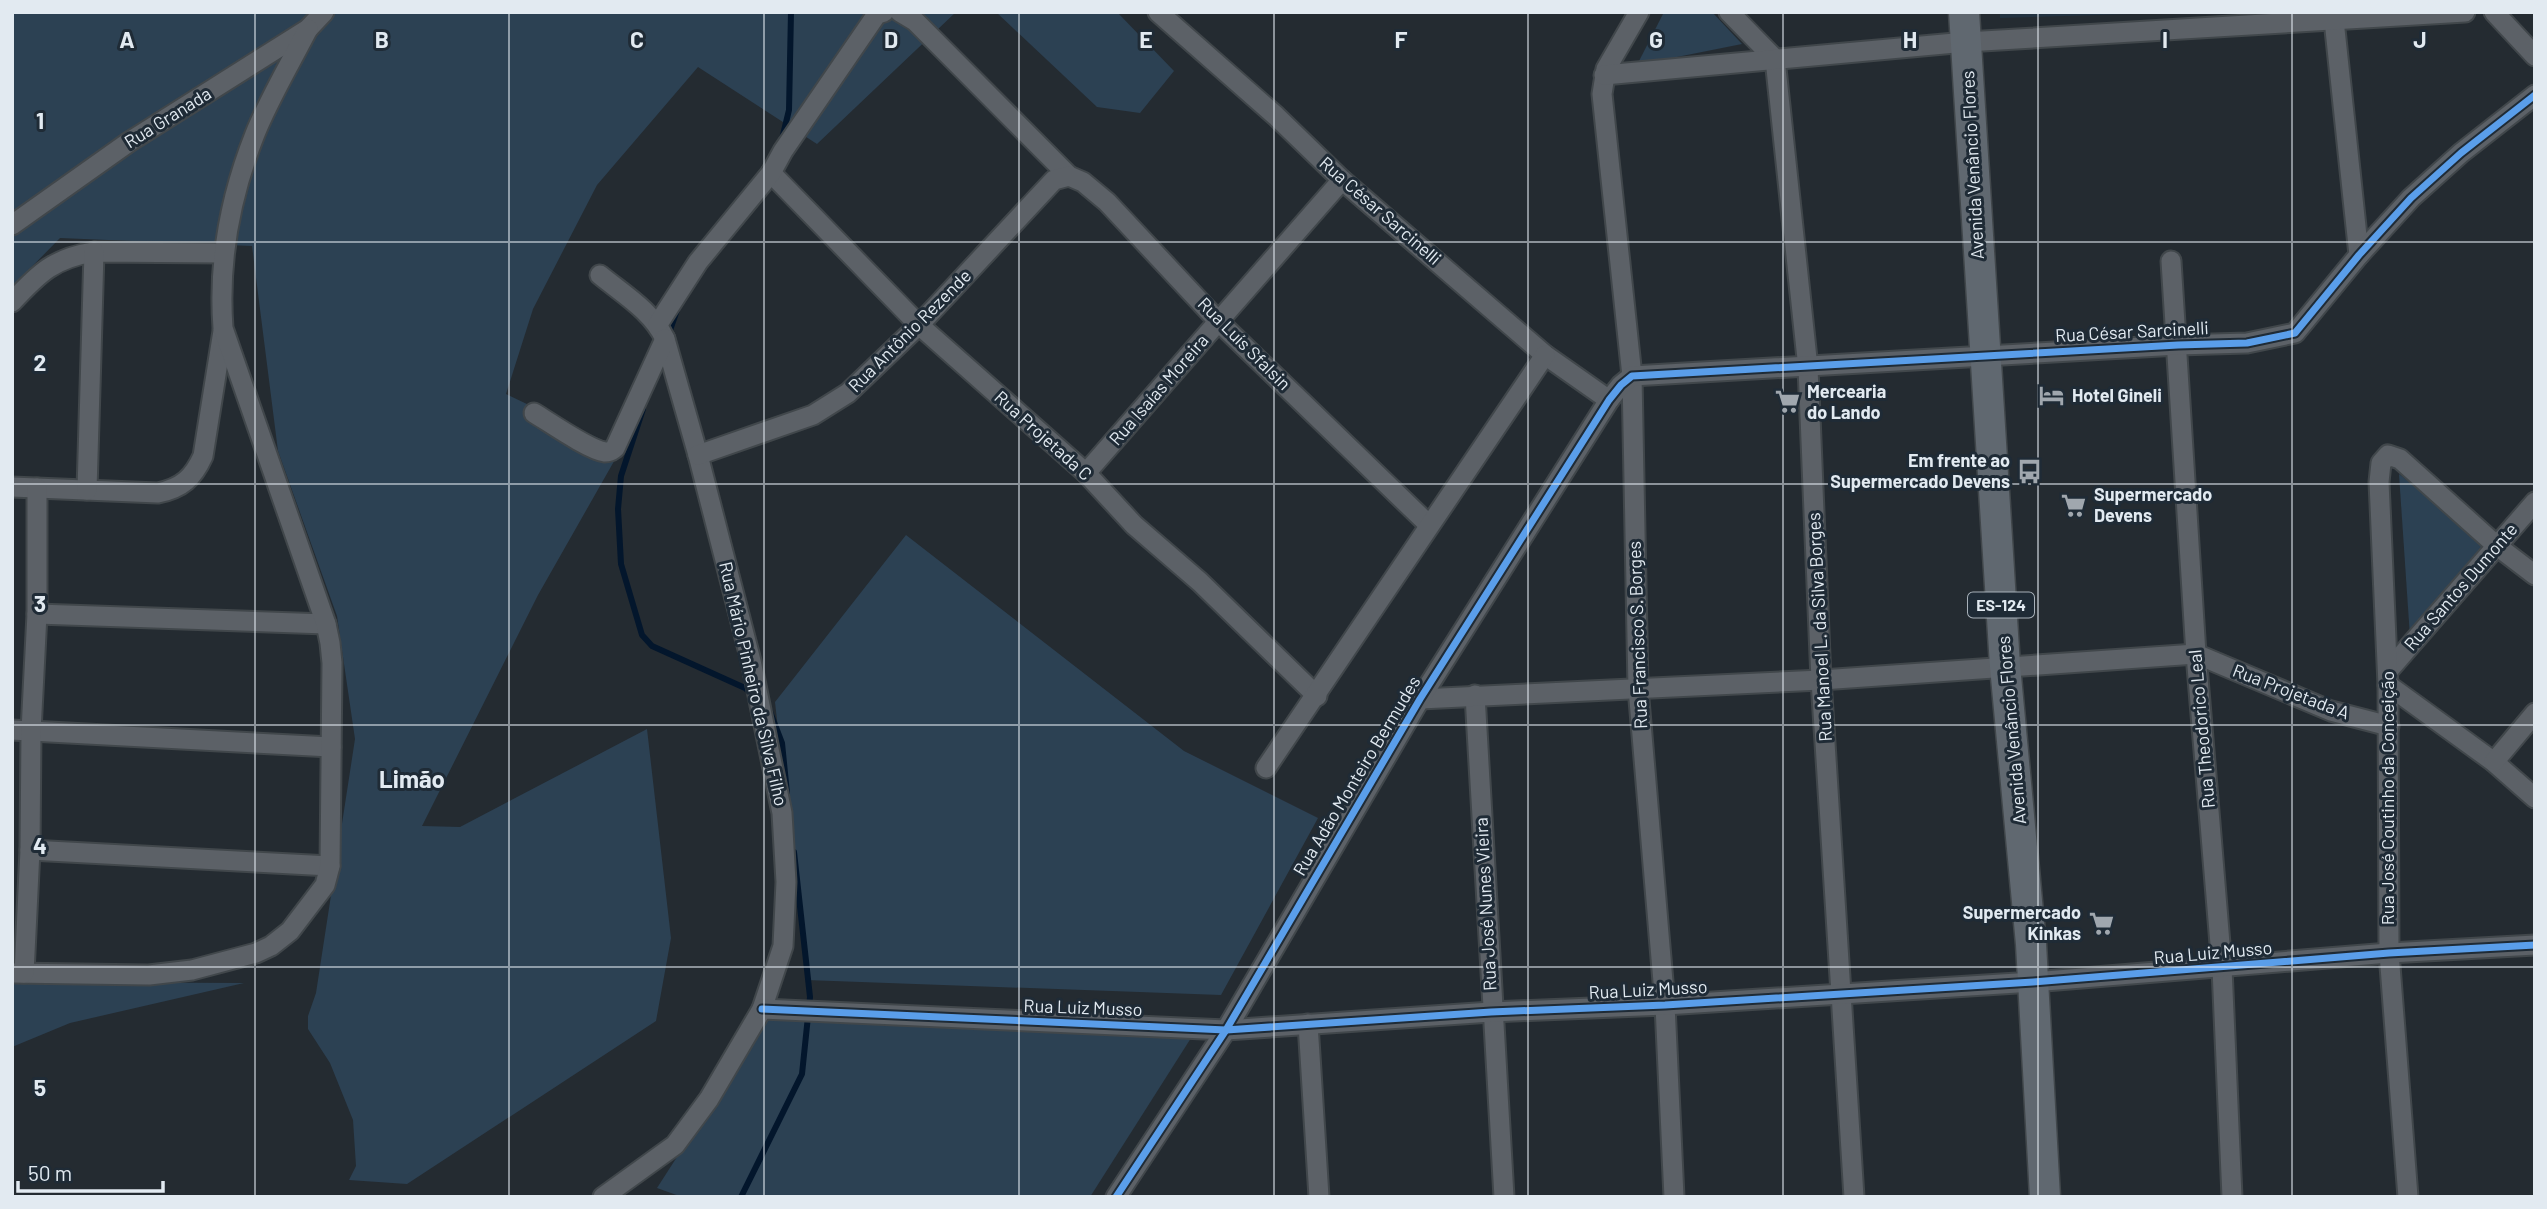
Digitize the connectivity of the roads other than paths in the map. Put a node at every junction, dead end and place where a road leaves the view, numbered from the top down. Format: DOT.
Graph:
graph roads {
  1 [pos="324,12"];
  2 [pos="884,12"];
  3 [pos="900,12"];
  4 [pos="1158,12"];
  5 [pos="1639,12"];
  6 [pos="1729,12"];
  7 [pos="1964,12"];
  8 [pos="2465,12"];
  9 [pos="2494,12"];
  10 [pos="2334,20"];
  11 [pos="308,29"];
  12 [pos="1966,42"];
  13 [pos="2535,56"];
  14 [pos="1775,59"];
  15 [pos="1604,75"];
  16 [pos="2535,95"];
  17 [pos="771,173"];
  18 [pos="1061,178"];
  19 [pos="1342,180"];
  20 [pos="12,225"];
  21 [pos="94,252"];
  22 [pos="223,253"];
  23 [pos="2359,256"];
  24 [pos="2171,261"];
  25 [pos="600,275"];
  26 [pos="12,302"];
  27 [pos="1219,322"];
  28 [pos="919,325"];
  29 [pos="223,328"];
  30 [pos="661,331"];
  31 [pos="2178,345"];
  32 [pos="1545,355"];
  33 [pos="1985,356"];
  34 [pos="1808,368"];
  35 [pos="1632,376"];
  36 [pos="1609,400"];
  37 [pos="534,413"];
  38 [pos="698,455"];
  39 [pos="1086,473"];
  40 [pos="12,487"];
  41 [pos="37,488"];
  42 [pos="87,490"];
  43 [pos="2535,502"];
  44 [pos="1429,525"];
  45 [pos="2497,545"];
  46 [pos="2535,575"];
  47 [pos="37,614"];
  48 [pos="326,624"];
  49 [pos="2196,654"];
  50 [pos="2005,666"];
  51 [pos="2388,678"];
  52 [pos="1821,680"];
  53 [pos="1638,688"];
  54 [pos="1475,695"];
  55 [pos="1317,696"];
  56 [pos="1420,699"];
  57 [pos="2535,713"];
  58 [pos="2389,726"];
  59 [pos="22,731"];
  60 [pos="331,747"];
  61 [pos="2494,762"];
  62 [pos="1266,768"];
  63 [pos="2535,798"];
  64 [pos="30,850"];
  65 [pos="330,866"];
  66 [pos="2535,945"];
  67 [pos="2389,953"];
  68 [pos="2222,968"];
  69 [pos="18,973"];
  70 [pos="2033,982"];
  71 [pos="1842,994"];
  72 [pos="1665,1006"];
  73 [pos="762,1009"];
  74 [pos="1492,1012"];
  75 [pos="1308,1024"];
  76 [pos="1226,1030"];
  77 [pos="603,1197"];
  78 [pos="1116,1197"];
  79 [pos="1319,1197"];
  80 [pos="1504,1197"];
  81 [pos="1674,1197"];
  82 [pos="1854,1197"];
  83 [pos="2045,1197"];
  84 [pos="2232,1197"];
  85 [pos="2408,1197"];
  1 -- 11 [label="street, Rua Granada"];
  2 -- 17 [label="street"];
  3 -- 18 [label="street, Rua Luís Sfalsin"];
  4 -- 19 [label="street, Rua César Sarcinelli"];
  5 -- 15 [label="street"];
  6 -- 14 [label="street"];
  7 -- 12 [label="main road, Avenida Venâncio Flores / ES-124"];
  8 -- 10 [label="street"];
  9 -- 13 [label="street"];
  10 -- 12 [label="street"];
  10 -- 23 [label="street"];
  11 -- 20 [label="street, Rua Granada"];
  11 -- 22 [label="street"];
  12 -- 14 [label="street"];
  12 -- 33 [label="main road, Avenida Venâncio Flores / ES-124"];
  14 -- 15 [label="street"];
  14 -- 34 [label="street, Rua Manoel L. da Silva Borges"];
  15 -- 35 [label="street, Rua Francisco S. Borges"];
  16 -- 23 [label="street, Rua César Sarcinelli"];
  17 -- 28 [label="street, Rua Projetada C"];
  17 -- 30 [label="street"];
  18 -- 27 [label="street, Rua Luís Sfalsin"];
  18 -- 28 [label="street, Rua Antônio Rezende"];
  19 -- 27 [label="street, Rua Isaías Moreira"];
  19 -- 32 [label="street, Rua César Sarcinelli"];
  21 -- 22 [label="street"];
  21 -- 26 [label="street"];
  21 -- 42 [label="street"];
  22 -- 29 [label="street"];
  23 -- 31 [label="street, Rua César Sarcinelli"];
  24 -- 31 [label="street, Rua Theodorico Leal"];
  25 -- 30 [label="street"];
  27 -- 39 [label="street, Rua Isaías Moreira"];
  27 -- 44 [label="street, Rua Luís Sfalsin"];
  28 -- 38 [label="street, Rua Antônio Rezende"];
  28 -- 39 [label="street, Rua Projetada C"];
  29 -- 42 [label="street"];
  29 -- 48 [label="street"];
  30 -- 37 [label="street"];
  30 -- 38 [label="street, Rua Mário Pinheiro da Silva Filho"];
  31 -- 33 [label="street, Rua César Sarcinelli"];
  31 -- 49 [label="street, Rua Theodorico Leal"];
  32 -- 36 [label="street, Rua César Sarcinelli"];
  32 -- 44 [label="street"];
  33 -- 34 [label="street, Rua César Sarcinelli"];
  33 -- 50 [label="main road, Avenida Venâncio Flores / ES-124"];
  34 -- 35 [label="street, Rua César Sarcinelli"];
  34 -- 52 [label="street, Rua Manoel L. da Silva Borges"];
  35 -- 36 [label="street, Rua Adão Monteiro Bermudes"];
  35 -- 53 [label="street, Rua Francisco S. Borges"];
  36 -- 56 [label="street, Rua Adão Monteiro Bermudes"];
  38 -- 73 [label="street, Rua Mário Pinheiro da Silva Filho"];
  39 -- 55 [label="street, Rua Projetada C"];
  40 -- 41 [label="street"];
  41 -- 42 [label="street"];
  41 -- 47 [label="street"];
  43 -- 45 [label="street, Rua Santos Dumonte"];
  44 -- 55 [label="street"];
  45 -- 46 [label="street"];
  45 -- 51 [label="street, Rua Santos Dumonte"];
  45 -- 51 [label="street, Rua José Coutinho da Conceição"];
  47 -- 48 [label="street"];
  47 -- 59 [label="street"];
  48 -- 60 [label="street"];
  49 -- 50 [label="street"];
  49 -- 58 [label="street, Rua Projetada A"];
  49 -- 68 [label="street, Rua Theodorico Leal"];
  50 -- 52 [label="street"];
  50 -- 70 [label="main road, Avenida Venâncio Flores / ES-124"];
  51 -- 58 [label="street, Rua José Coutinho da Conceição"];
  51 -- 61 [label="street"];
  52 -- 53 [label="street"];
  52 -- 71 [label="street, Rua Manoel L. da Silva Borges"];
  53 -- 54 [label="street"];
  53 -- 72 [label="street, Rua Francisco S. Borges"];
  54 -- 56 [label="street"];
  54 -- 74 [label="street, Rua José Nunes Vieira"];
  55 -- 62 [label="street"];
  56 -- 76 [label="street, Rua Adão Monteiro Bermudes"];
  57 -- 61 [label="street"];
  58 -- 67 [label="street, Rua José Coutinho da Conceição"];
  59 -- 60 [label="street"];
  59 -- 64 [label="street"];
  60 -- 65 [label="street"];
  61 -- 63 [label="street"];
  64 -- 65 [label="street"];
  64 -- 69 [label="street"];
  65 -- 69 [label="street"];
  66 -- 67 [label="street, Rua Luiz Musso"];
  67 -- 68 [label="street, Rua Luiz Musso"];
  67 -- 85 [label="street, Rua José Coutinho da Conceição"];
  68 -- 70 [label="street, Rua Luiz Musso"];
  68 -- 84 [label="street, Rua Theodorico Leal"];
  70 -- 71 [label="street, Rua Luiz Musso"];
  70 -- 83 [label="main road, Avenida Venâncio Flores / ES-124"];
  71 -- 72 [label="street, Rua Luiz Musso"];
  71 -- 82 [label="street, Rua Manoel L. da Silva Borges"];
  72 -- 74 [label="street, Rua Luiz Musso"];
  72 -- 81 [label="street, Rua Francisco S. Borges"];
  73 -- 76 [label="street, Rua Luiz Musso"];
  73 -- 77 [label="street, Rua Mário Pinheiro da Silva Filho"];
  74 -- 75 [label="street, Rua Luiz Musso"];
  74 -- 80 [label="street, Rua José Nunes Vieira"];
  75 -- 76 [label="street, Rua Luiz Musso"];
  75 -- 79 [label="street"];
  76 -- 78 [label="street, Rua Adão Monteiro Bermudes"];
}
